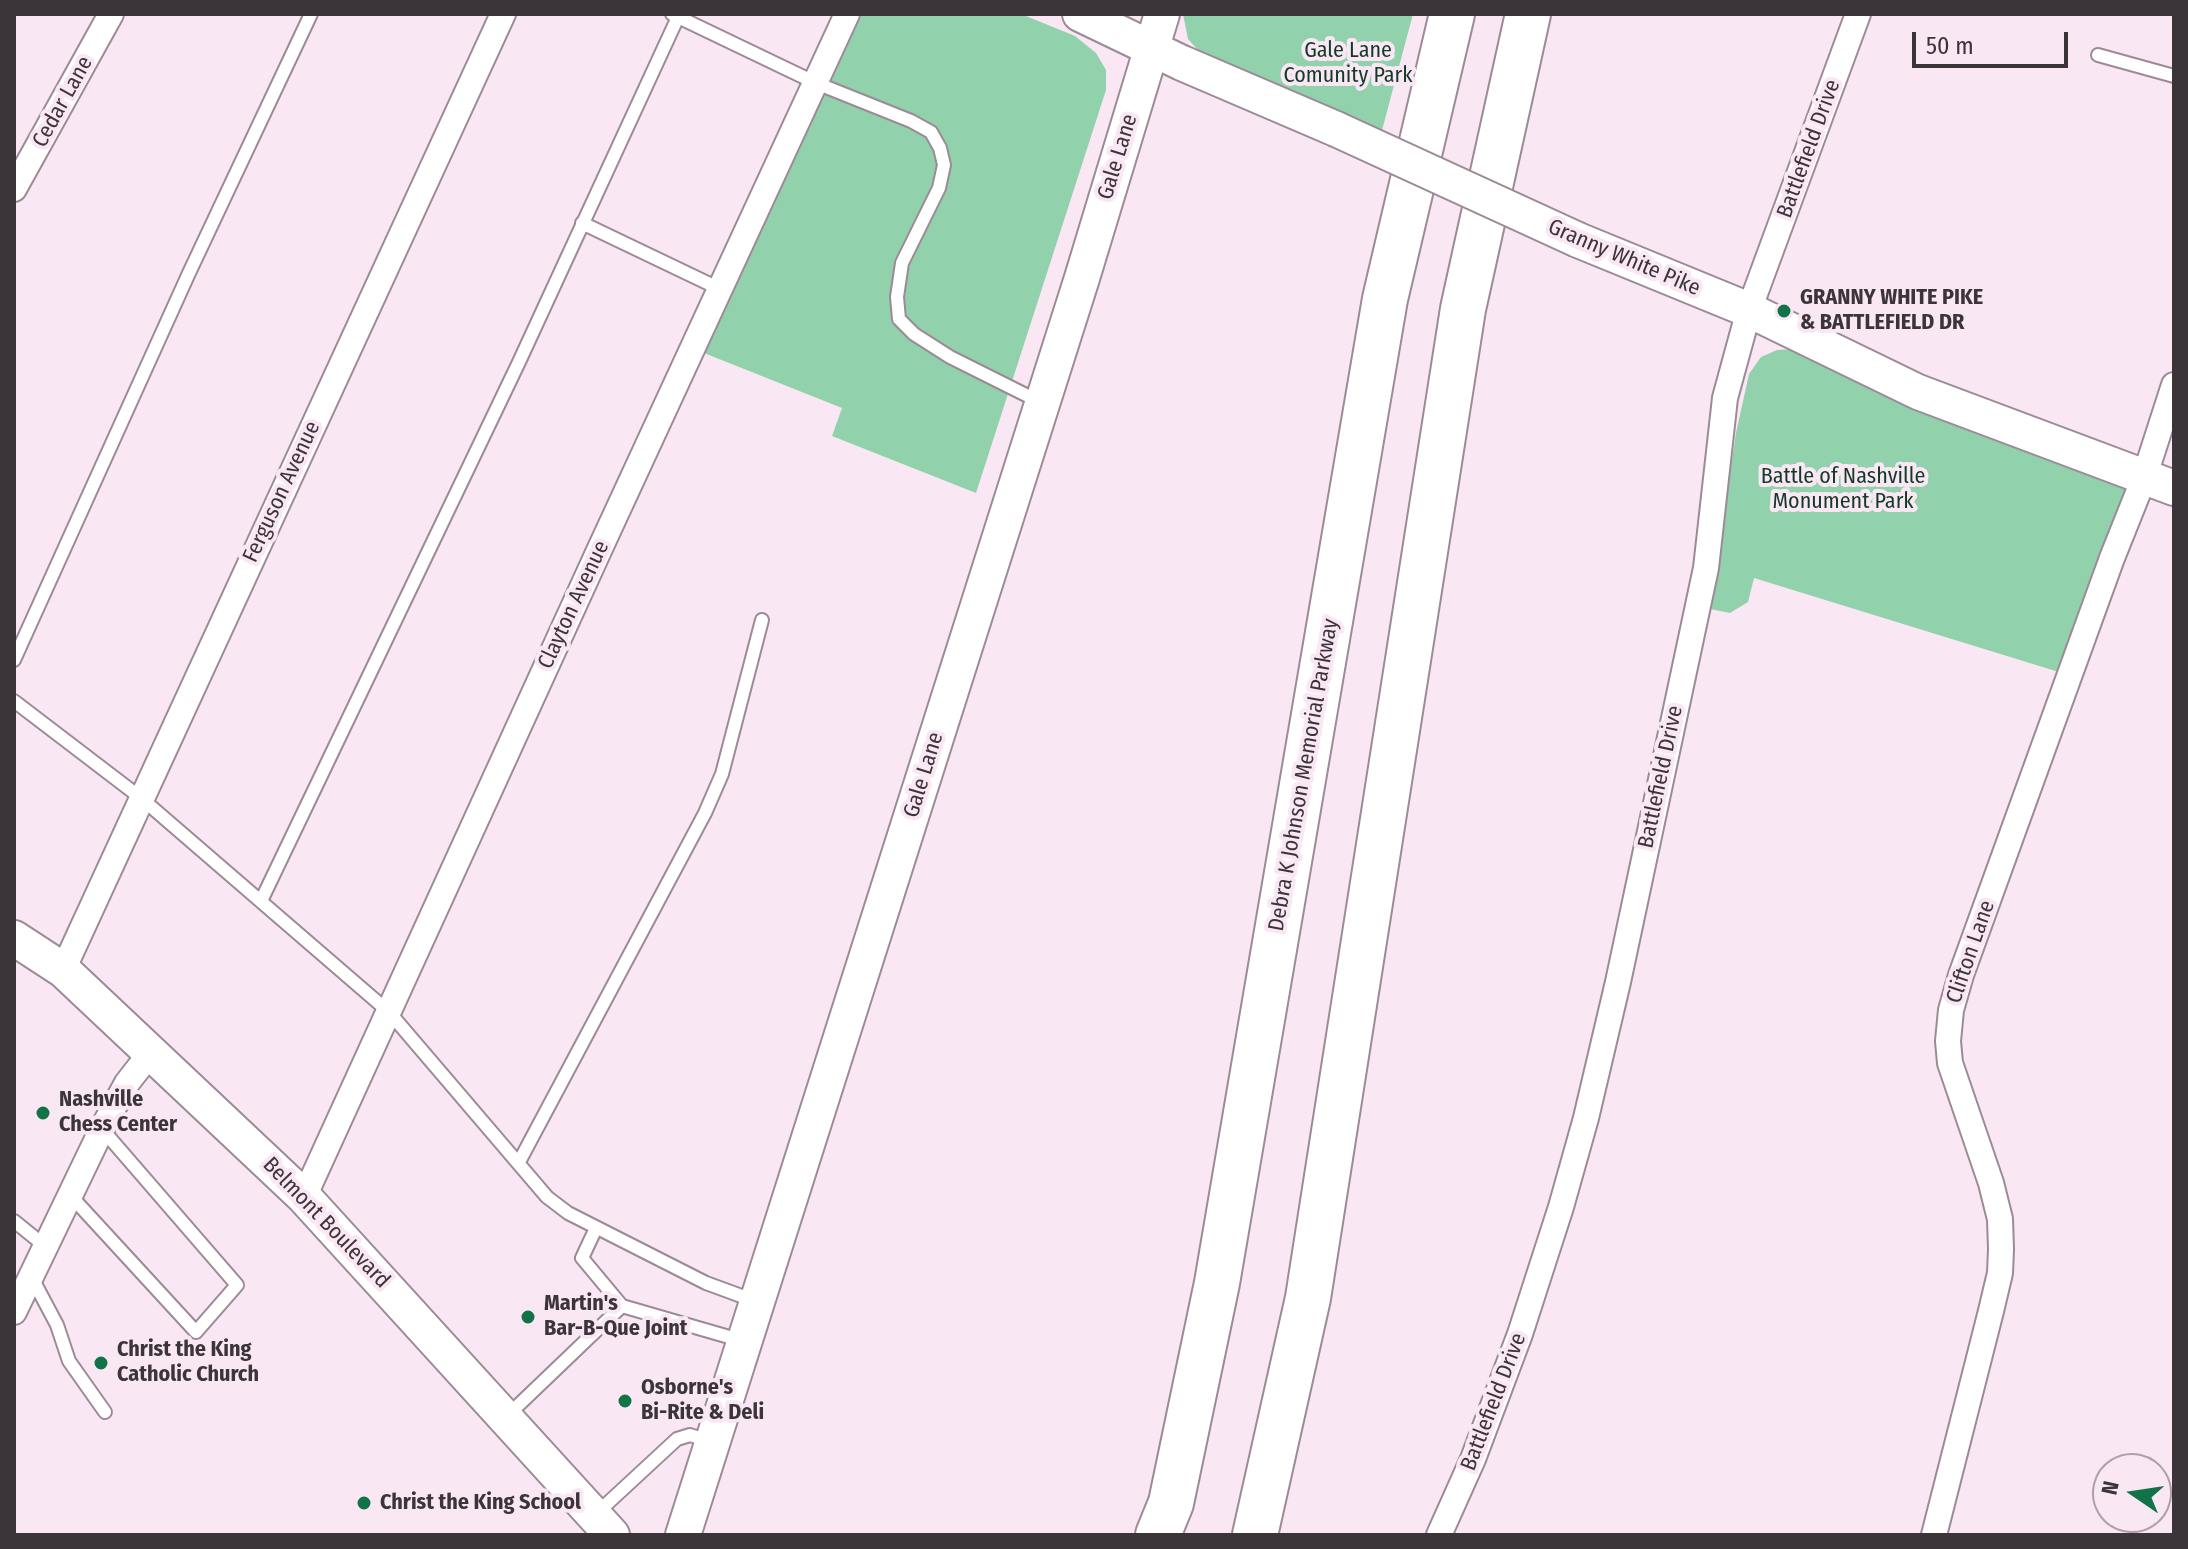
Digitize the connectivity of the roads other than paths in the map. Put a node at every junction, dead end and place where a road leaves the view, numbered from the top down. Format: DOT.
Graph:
graph roads {
  1 [pos="111,14"];
  2 [pos="311,14"];
  3 [pos="503,14"];
  4 [pos="847,14"];
  5 [pos="1080,14"];
  6 [pos="1162,14"];
  7 [pos="1452,14"];
  8 [pos="1528,14"];
  9 [pos="1858,14"];
  10 [pos="675,16"];
  11 [pos="1151,47"];
  12 [pos="2098,55"];
  13 [pos="2174,76"];
  14 [pos="816,83"];
  15 [pos="14,189"];
  16 [pos="582,223"];
  17 [pos="720,289"];
  18 [pos="1749,310"];
  19 [pos="2174,385"];
  20 [pos="1042,403"];
  21 [pos="2159,483"];
  22 [pos="762,620"];
  23 [pos="14,660"];
  24 [pos="14,701"];
  25 [pos="141,798"];
  26 [pos="261,901"];
  27 [pos="14,938"];
  28 [pos="63,970"];
  29 [pos="389,1012"];
  30 [pos="152,1051"];
  31 [pos="102,1129"];
  32 [pos="519,1162"];
  33 [pos="70,1195"];
  34 [pos="304,1197"];
  35 [pos="14,1221"];
  36 [pos="596,1228"];
  37 [pos="45,1246"];
  38 [pos="31,1276"];
  39 [pos="758,1302"];
  40 [pos="622,1306"];
  41 [pos="14,1312"];
  42 [pos="746,1342"];
  43 [pos="105,1412"];
  44 [pos="505,1417"];
  45 [pos="714,1443"];
  46 [pos="604,1525"];
  47 [pos="687,1533"];
  48 [pos="1158,1535"];
  49 [pos="1255,1535"];
  50 [pos="1439,1535"];
  51 [pos="1934,1535"];
  1 -- 15 [label="street, Cedar Lane"];
  2 -- 23 [label="lane"];
  3 -- 25 [label="street, Ferguson Avenue"];
  4 -- 14 [label="street, Clayton Avenue"];
  5 -- 11 [label="street, Granny White Pike"];
  6 -- 11 [label="street, Gale Lane"];
  7 -- 48 [label="highway, Debra K Johnson Memorial Parkway"];
  8 -- 49 [label="highway"];
  9 -- 18 [label="street, Battlefield Drive"];
  10 -- 14 [label="lane"];
  10 -- 16 [label="lane"];
  11 -- 18 [label="street, Granny White Pike, bridge"];
  11 -- 20 [label="street, Gale Lane"];
  12 -- 13 [label="lane"];
  14 -- 17 [label="street, Clayton Avenue"];
  14 -- 20 [label="lane"];
  16 -- 17 [label="lane"];
  16 -- 26 [label="lane"];
  17 -- 29 [label="street, Clayton Avenue"];
  18 -- 21 [label="street, Granny White Pike"];
  18 -- 50 [label="street, Battlefield Drive"];
  19 -- 21 [label="street, Clifton Lane"];
  20 -- 39 [label="street, Gale Lane"];
  21 -- 51 [label="street, Clifton Lane"];
  22 -- 32 [label="lane"];
  24 -- 25 [label="lane"];
  25 -- 26 [label="lane"];
  25 -- 28 [label="street, Ferguson Avenue"];
  26 -- 29 [label="lane"];
  27 -- 28 [label="street, Belmont Boulevard"];
  28 -- 30 [label="street, Belmont Boulevard"];
  29 -- 32 [label="lane"];
  29 -- 34 [label="street, Clayton Avenue"];
  30 -- 31 [label="street"];
  30 -- 34 [label="street, Belmont Boulevard"];
  31 -- 33 [label="street"];
  31 -- 33 [label="lane"];
  32 -- 36 [label="lane"];
  33 -- 37 [label="street"];
  34 -- 44 [label="street, Belmont Boulevard"];
  35 -- 37 [label="lane"];
  36 -- 39 [label="lane"];
  36 -- 40 [label="lane"];
  37 -- 38 [label="street"];
  38 -- 41 [label="street"];
  38 -- 43 [label="lane"];
  39 -- 42 [label="street, Gale Lane"];
  40 -- 42 [label="lane"];
  40 -- 44 [label="lane"];
  42 -- 45 [label="street, Gale Lane"];
  44 -- 46 [label="street, Belmont Boulevard"];
  45 -- 46 [label="lane"];
  45 -- 47 [label="street, Gale Lane"];
}
